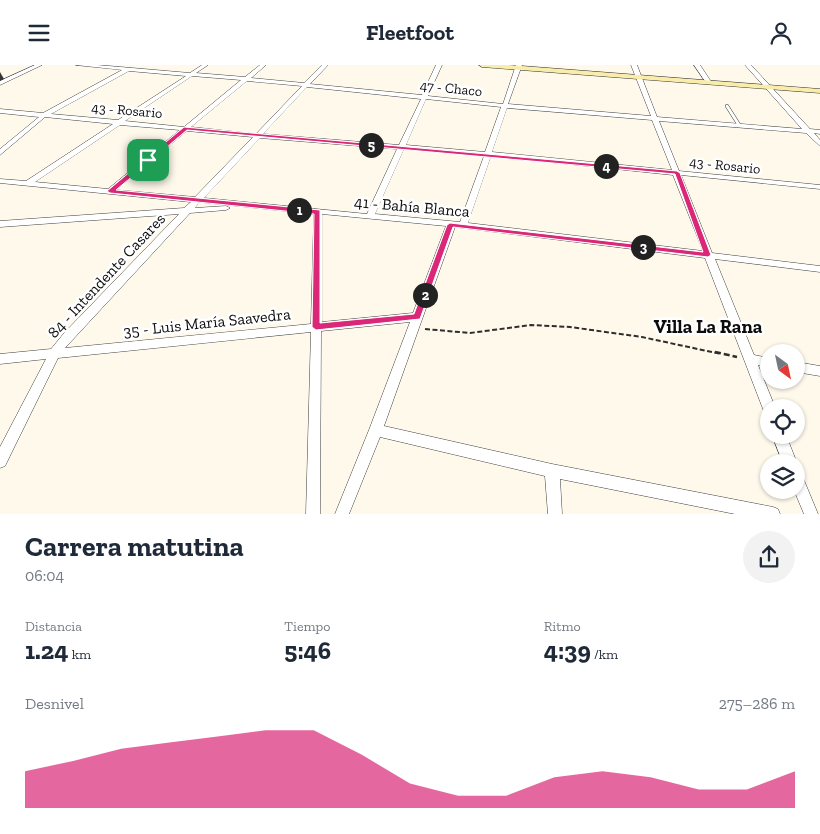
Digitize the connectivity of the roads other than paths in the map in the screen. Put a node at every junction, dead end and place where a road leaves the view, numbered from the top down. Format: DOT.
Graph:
graph roads {
  1 [pos="39,65"];
  2 [pos="79,65"];
  3 [pos="134,65"];
  4 [pos="205,65"];
  5 [pos="263,65"];
  6 [pos="325,65"];
  7 [pos="438,65"];
  8 [pos="482,65"];
  9 [pos="634,65"];
  10 [pos="697,65"];
  11 [pos="748,65"];
  12 [pos="519,67"];
  13 [pos="127,69"];
  14 [pos="191,75"];
  15 [pos="639,78"];
  16 [pos="245,79"];
  17 [pos="0,83"];
  18 [pos="709,83"];
  19 [pos="307,85"];
  20 [pos="767,87"];
  21 [pos="820,91"];
  22 [pos="423,97"];
  23 [pos="506,106"];
  24 [pos="727,106"];
  25 [pos="0,111"];
  26 [pos="43,116"];
  27 [pos="654,118"];
  28 [pos="122,122"];
  29 [pos="739,125"];
  30 [pos="186,128"];
  31 [pos="808,131"];
  32 [pos="820,132"];
  33 [pos="260,135"];
  34 [pos="820,144"];
  35 [pos="403,147"];
  36 [pos="0,153"];
  37 [pos="489,154"];
  38 [pos="677,173"];
  39 [pos="0,181"];
  40 [pos="27,184"];
  41 [pos="820,187"];
  42 [pos="110,191"];
  43 [pos="198,199"];
  44 [pos="254,206"];
  45 [pos="188,210"];
  46 [pos="318,212"];
  47 [pos="370,217"];
  48 [pos="0,224"];
  49 [pos="450,225"];
  50 [pos="463,225"];
  51 [pos="708,255"];
  52 [pos="820,269"];
  53 [pos="415,322"];
  54 [pos="316,327"];
  55 [pos="55,353"];
  56 [pos="0,359"];
  57 [pos="749,359"];
  58 [pos="760,361"];
  59 [pos="805,368"];
  60 [pos="820,371"];
  61 [pos="765,399"];
  62 [pos="376,430"];
  63 [pos="0,461"];
  64 [pos="552,471"];
  65 [pos="805,499"];
  66 [pos="313,514"];
  67 [pos="342,514"];
  68 [pos="554,514"];
  69 [pos="774,514"];
  70 [pos="811,514"];
  1 -- 17 [label="street"];
  2 -- 13 [label="street, 47 - Chaco"];
  3 -- 13 [label="street"];
  4 -- 14 [label="street"];
  5 -- 16 [label="street"];
  6 -- 19 [label="street, 84 - Intendente Casares"];
  7 -- 22 [label="street"];
  8 -- 12 [label="street"];
  9 -- 15 [label="street"];
  10 -- 18 [label="street"];
  11 -- 20 [label="street"];
  12 -- 15 [label="street"];
  12 -- 23 [label="street"];
  13 -- 14 [label="street, 47 - Chaco"];
  13 -- 26 [label="street"];
  14 -- 16 [label="street, 47 - Chaco"];
  14 -- 28 [label="street"];
  15 -- 18 [label="street"];
  15 -- 27 [label="street"];
  16 -- 19 [label="street, 47 - Chaco"];
  16 -- 30 [label="street"];
  18 -- 20 [label="street"];
  19 -- 22 [label="street, 47 - Chaco"];
  19 -- 33 [label="street, 84 - Intendente Casares"];
  20 -- 21 [label="street"];
  20 -- 31 [label="street"];
  22 -- 23 [label="street, 47 - Chaco"];
  22 -- 35 [label="street"];
  23 -- 27 [label="street, 47 - Chaco"];
  23 -- 37 [label="street"];
  24 -- 29 [label="lane"];
  25 -- 26 [label="street, 43 - Rosario"];
  26 -- 28 [label="street, 43 - Rosario"];
  26 -- 36 [label="street"];
  27 -- 29 [label="street, 47 - Chaco"];
  27 -- 38 [label="street"];
  28 -- 30 [label="street, 43 - Rosario"];
  28 -- 40 [label="street"];
  29 -- 31 [label="street, 47 - Chaco"];
  30 -- 33 [label="street, 43 - Rosario"];
  30 -- 42 [label="street"];
  31 -- 32 [label="street, 47 - Chaco"];
  31 -- 34 [label="street"];
  33 -- 35 [label="street, 43 - Rosario"];
  33 -- 43 [label="street, 84 - Intendente Casares"];
  35 -- 37 [label="street, 43 - Rosario"];
  35 -- 47 [label="street"];
  37 -- 38 [label="street, 43 - Rosario"];
  37 -- 50 [label="street"];
  38 -- 41 [label="street, 43 - Rosario"];
  38 -- 51 [label="street"];
  39 -- 40 [label="street, 41 - Bahía Blanca"];
  40 -- 42 [label="street, 41 - Bahía Blanca"];
  42 -- 43 [label="street, 41 - Bahía Blanca"];
  43 -- 44 [label="street, 41 - Bahía Blanca"];
  43 -- 45 [label="street, 84 - Intendente Casares"];
  44 -- 45 [label="street"];
  44 -- 46 [label="street, 41 - Bahía Blanca"];
  45 -- 48 [label="street"];
  45 -- 55 [label="street, 84 - Intendente Casares"];
  46 -- 47 [label="street, 41 - Bahía Blanca"];
  46 -- 54 [label="street"];
  47 -- 49 [label="street, 41 - Bahía Blanca"];
  49 -- 50 [label="street, 41 - Bahía Blanca"];
  49 -- 53 [label="street"];
  50 -- 51 [label="street, 41 - Bahía Blanca"];
  51 -- 52 [label="street, 41 - Bahía Blanca"];
  51 -- 57 [label="street"];
  53 -- 54 [label="street, 35 - Luis María Saavedra"];
  53 -- 62 [label="street"];
  54 -- 55 [label="street, 35 - Luis María Saavedra"];
  54 -- 66 [label="street"];
  55 -- 56 [label="street, 35 - Luis María Saavedra"];
  55 -- 63 [label="street, 84 - Intendente Casares"];
  57 -- 58 [label="street"];
  57 -- 61 [label="street"];
  59 -- 60 [label="street"];
  62 -- 64 [label="street"];
  62 -- 67 [label="street"];
  64 -- 68 [label="street"];
  64 -- 69 [label="street"];
  65 -- 70 [label="street"];
}
